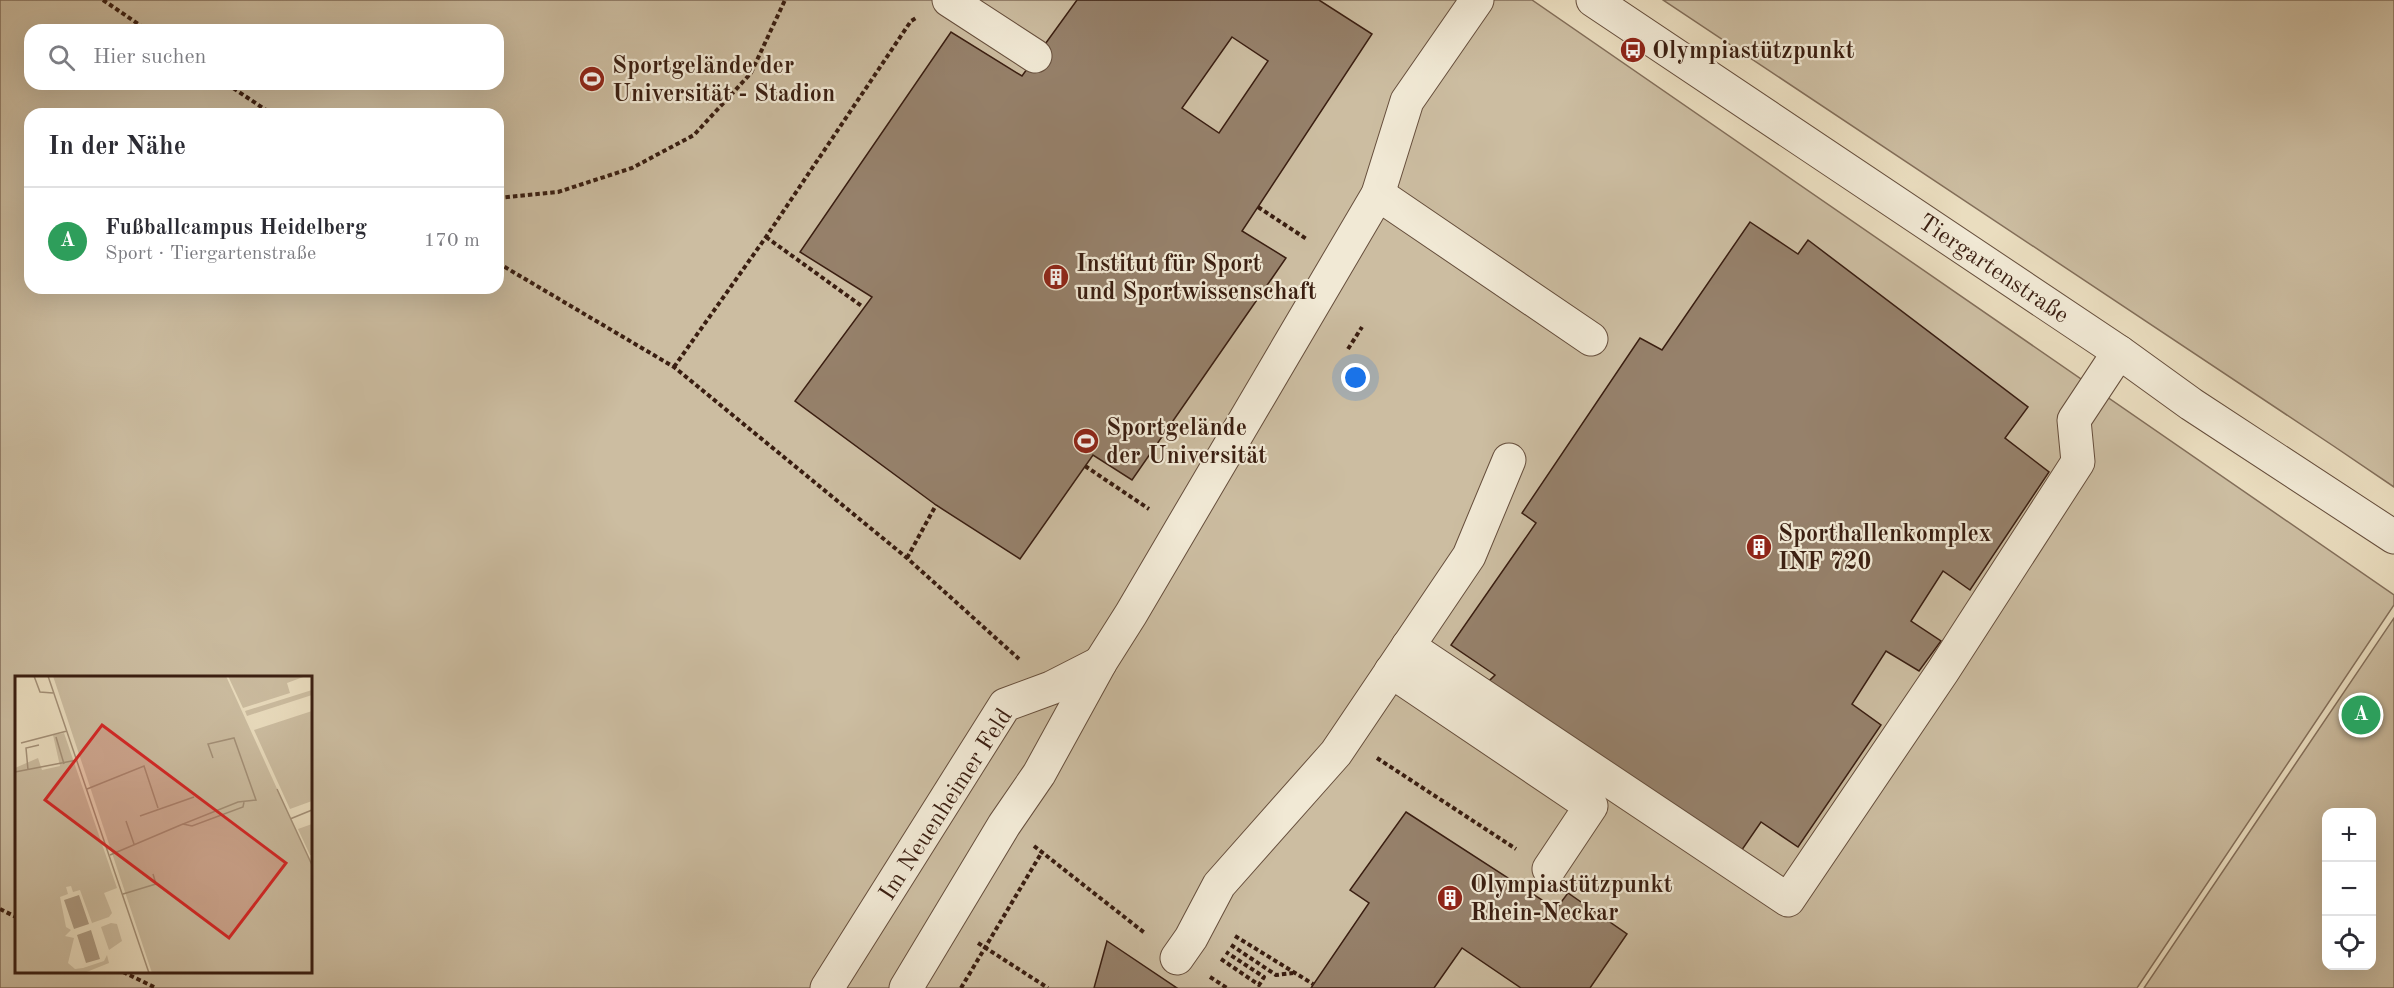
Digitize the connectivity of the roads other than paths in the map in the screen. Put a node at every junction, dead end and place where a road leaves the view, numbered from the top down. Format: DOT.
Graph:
graph roads {
  1 [pos="1477,0"];
  2 [pos="1593,0"];
  3 [pos="949,1"];
  4 [pos="1035,56"];
  5 [pos="1378,194"];
  6 [pos="1591,339"];
  7 [pos="2119,352"];
  8 [pos="1509,460"];
  9 [pos="2391,529"];
  10 [pos="1399,659"];
  11 [pos="1100,663"];
  12 [pos="1549,869"];
  13 [pos="1196,948"];
  14 [pos="827,988"];
  15 [pos="906,988"];
  1 -- 5 [label="street"];
  2 -- 7 [label="street, Tiergartenstraße"];
  3 -- 4 [label="street"];
  5 -- 6 [label="street"];
  5 -- 11 [label="street"];
  7 -- 9 [label="street, Tiergartenstraße"];
  7 -- 10 [label="street"];
  8 -- 10 [label="street"];
  10 -- 12 [label="street"];
  10 -- 13 [label="street"];
  11 -- 14 [label="street, Im Neuenheimer Feld"];
  11 -- 15 [label="street"];
}
